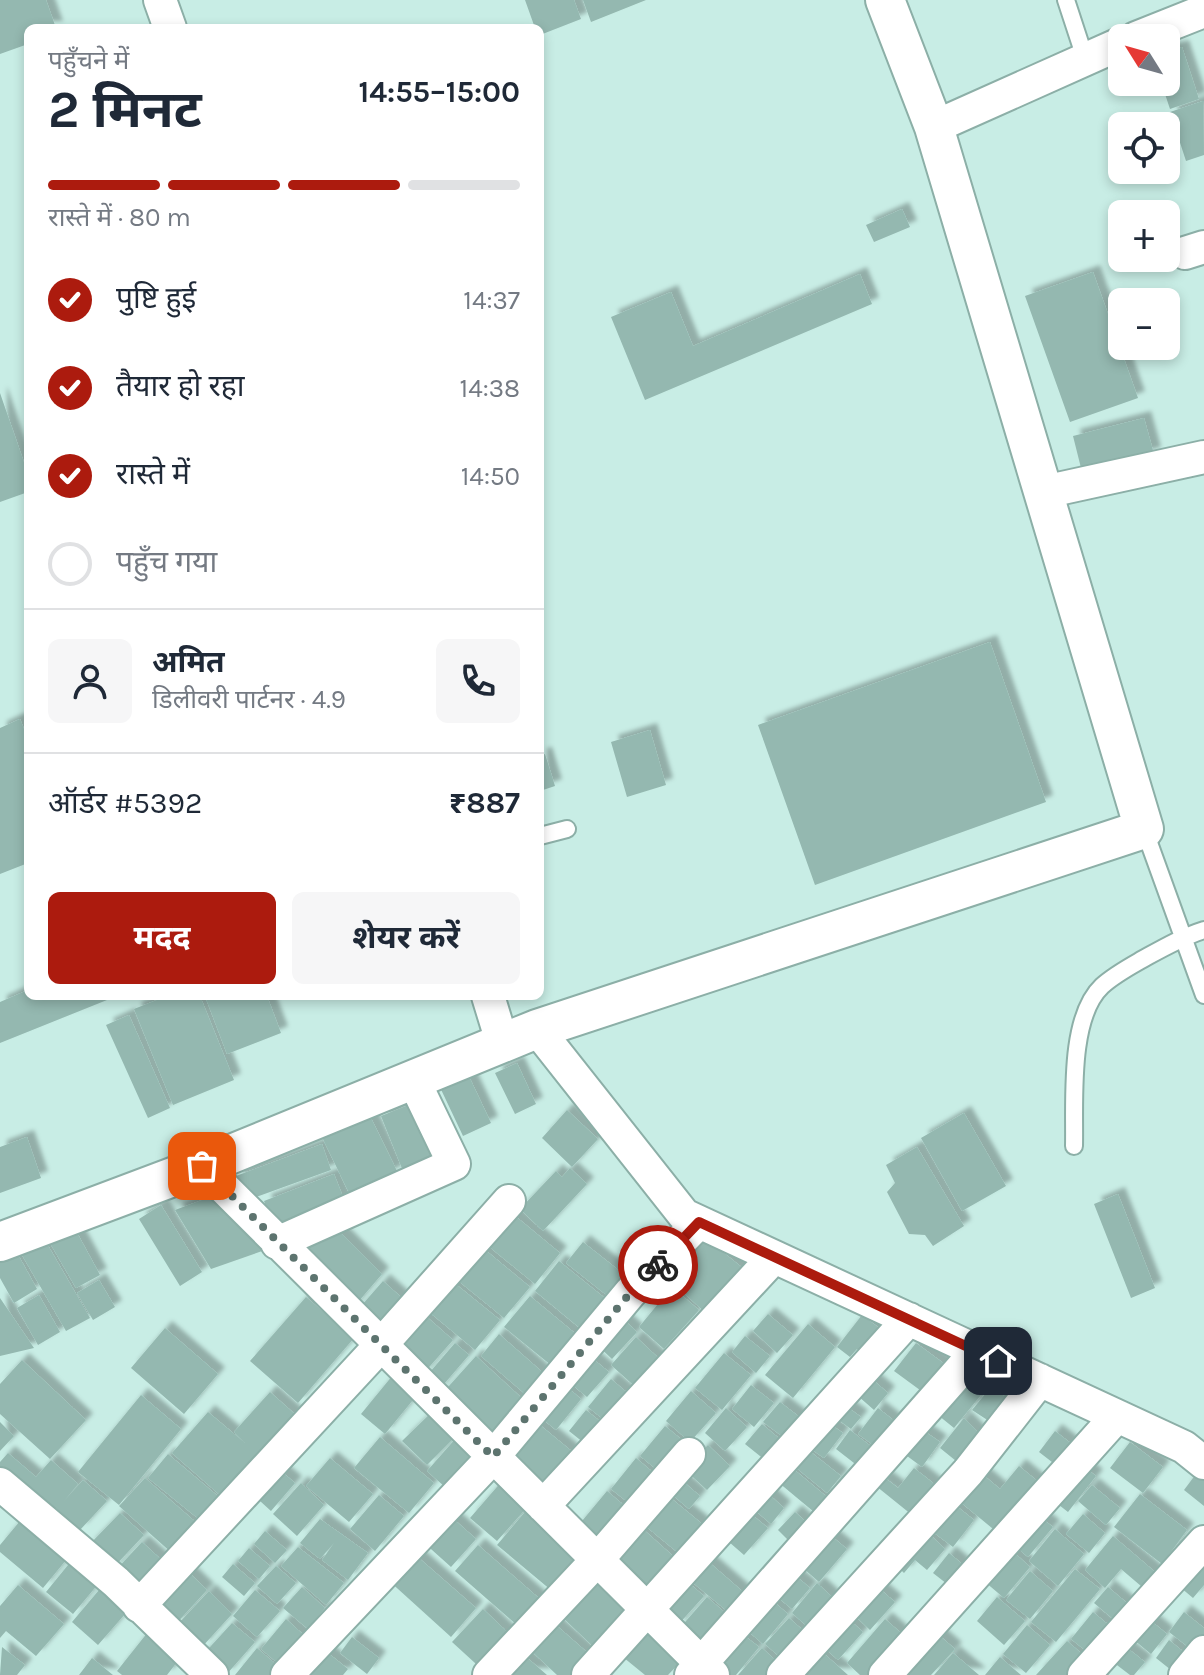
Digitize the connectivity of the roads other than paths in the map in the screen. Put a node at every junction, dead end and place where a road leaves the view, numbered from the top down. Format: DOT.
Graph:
graph roads {
  1 [pos="160,0"];
  2 [pos="885,0"];
  3 [pos="1066,0"];
  4 [pos="1204,11"];
  5 [pos="169,24"];
  6 [pos="1171,24"];
  7 [pos="1108,49"];
  8 [pos="1085,58"];
  9 [pos="934,127"];
  10 [pos="1204,457"];
  11 [pos="1044,492"];
  12 [pos="567,829"];
  13 [pos="1144,829"];
  14 [pos="544,835"];
  15 [pos="1204,930"];
  16 [pos="1182,938"];
  17 [pos="1204,995"];
  18 [pos="491,1000"];
  19 [pos="520,1037"];
  20 [pos="414,1081"];
  21 [pos="1074,1146"];
  22 [pos="202,1166"];
  23 [pos="509,1201"];
  24 [pos="699,1222"];
  25 [pos="0,1242"];
  26 [pos="277,1243"];
  27 [pos="774,1257"];
  28 [pos="909,1319"];
  29 [pos="380,1346"];
  30 [pos="977,1351"];
  31 [pos="1040,1380"];
  32 [pos="1117,1416"];
  33 [pos="689,1454"];
  34 [pos="493,1457"];
  35 [pos="1204,1463"];
  36 [pos="0,1484"];
  37 [pos="543,1506"];
  38 [pos="1204,1542"];
  39 [pos="598,1559"];
  40 [pos="139,1606"];
  41 [pos="649,1611"];
  42 [pos="1204,1652"];
  43 [pos="702,1671"];
  44 [pos="212,1675"];
  45 [pos="287,1675"];
  46 [pos="489,1675"];
  47 [pos="588,1675"];
  48 [pos="783,1675"];
  49 [pos="885,1675"];
  50 [pos="1084,1675"];
  51 [pos="1185,1675"];
  1 -- 5 [label="street"];
  2 -- 9 [label="street"];
  3 -- 8 [label="lane"];
  4 -- 6 [label="street"];
  7 -- 8 [label="street"];
  8 -- 9 [label="street"];
  9 -- 11 [label="street"];
  10 -- 11 [label="street"];
  11 -- 13 [label="street"];
  12 -- 14 [label="lane"];
  13 -- 16 [label="lane"];
  13 -- 19 [label="street"];
  15 -- 16 [label="lane"];
  16 -- 17 [label="lane"];
  16 -- 21 [label="lane"];
  18 -- 19 [label="street"];
  19 -- 20 [label="street"];
  19 -- 24 [label="street"];
  20 -- 22 [label="street"];
  20 -- 26 [label="street"];
  22 -- 25 [label="street"];
  22 -- 26 [label="street"];
  23 -- 29 [label="street"];
  24 -- 27 [label="street"];
  24 -- 34 [label="street"];
  26 -- 29 [label="street"];
  27 -- 28 [label="street"];
  27 -- 37 [label="street"];
  28 -- 30 [label="street"];
  28 -- 41 [label="street"];
  29 -- 34 [label="street"];
  29 -- 40 [label="street"];
  30 -- 31 [label="street"];
  30 -- 43 [label="street"];
  31 -- 32 [label="street"];
  31 -- 48 [label="street"];
  32 -- 35 [label="street"];
  32 -- 49 [label="street"];
  33 -- 39 [label="street"];
  34 -- 37 [label="street"];
  34 -- 45 [label="street"];
  36 -- 40 [label="street"];
  37 -- 39 [label="street"];
  38 -- 50 [label="street"];
  39 -- 41 [label="street"];
  39 -- 46 [label="street"];
  40 -- 44 [label="street"];
  41 -- 43 [label="street"];
  41 -- 47 [label="street"];
  42 -- 51 [label="street"];
}
